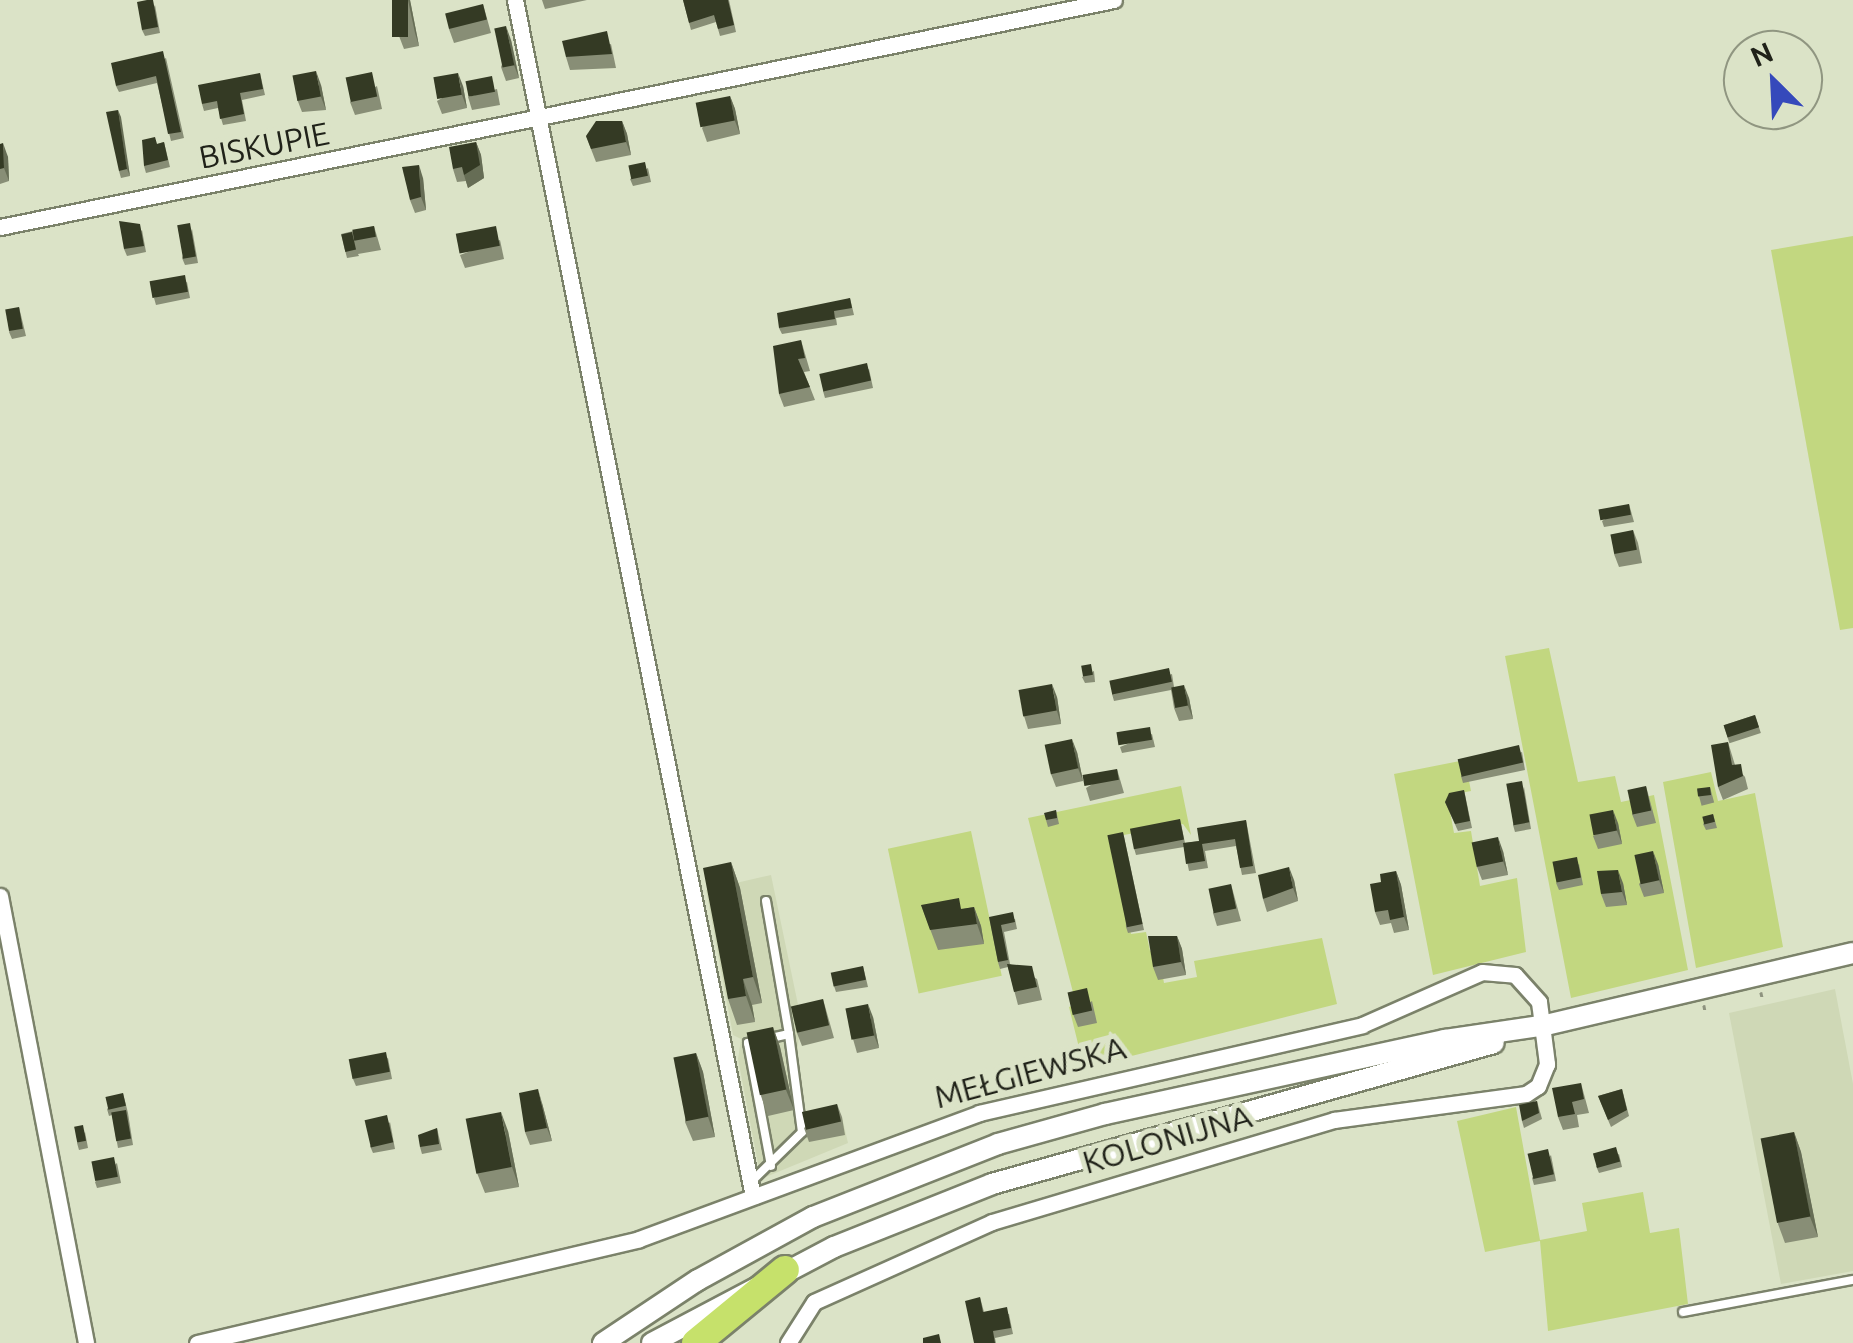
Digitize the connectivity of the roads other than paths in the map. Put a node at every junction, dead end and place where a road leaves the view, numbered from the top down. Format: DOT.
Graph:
graph roads {
  1 [pos="515,0"];
  2 [pos="1114,0"];
  3 [pos="539,118"];
  4 [pos="0,226"];
  5 [pos="0,896"];
  6 [pos="766,901"];
  7 [pos="1853,953"];
  8 [pos="1546,1025"];
  9 [pos="790,1034"];
  10 [pos="771,1166"];
  11 [pos="751,1190"];
  12 [pos="785,1270"];
  13 [pos="1853,1280"];
  14 [pos="1683,1312"];
  15 [pos="86,1343"];
  16 [pos="197,1343"];
  17 [pos="602,1343"];
  18 [pos="652,1343"];
  19 [pos="696,1343"];
  20 [pos="788,1343"];
  1 -- 3 [label="street"];
  2 -- 3 [label="street, BISKUPIE"];
  3 -- 4 [label="street, BISKUPIE"];
  3 -- 11 [label="street"];
  5 -- 15 [label="street"];
  6 -- 9 [label="lane"];
  7 -- 8 [label="main road"];
  8 -- 11 [label="street, MEŁGIEWSKA"];
  8 -- 12 [label="main road"];
  8 -- 17 [label="main road"];
  8 -- 20 [label="street, KOLONIJNA"];
  9 -- 10 [label="lane"];
  9 -- 10 [label="lane"];
  10 -- 11 [label="lane"];
  11 -- 16 [label="street, MEŁGIEWSKA"];
  12 -- 18 [label="main road"];
  12 -- 19 [label="highway"];
  13 -- 14 [label="lane"];
}
